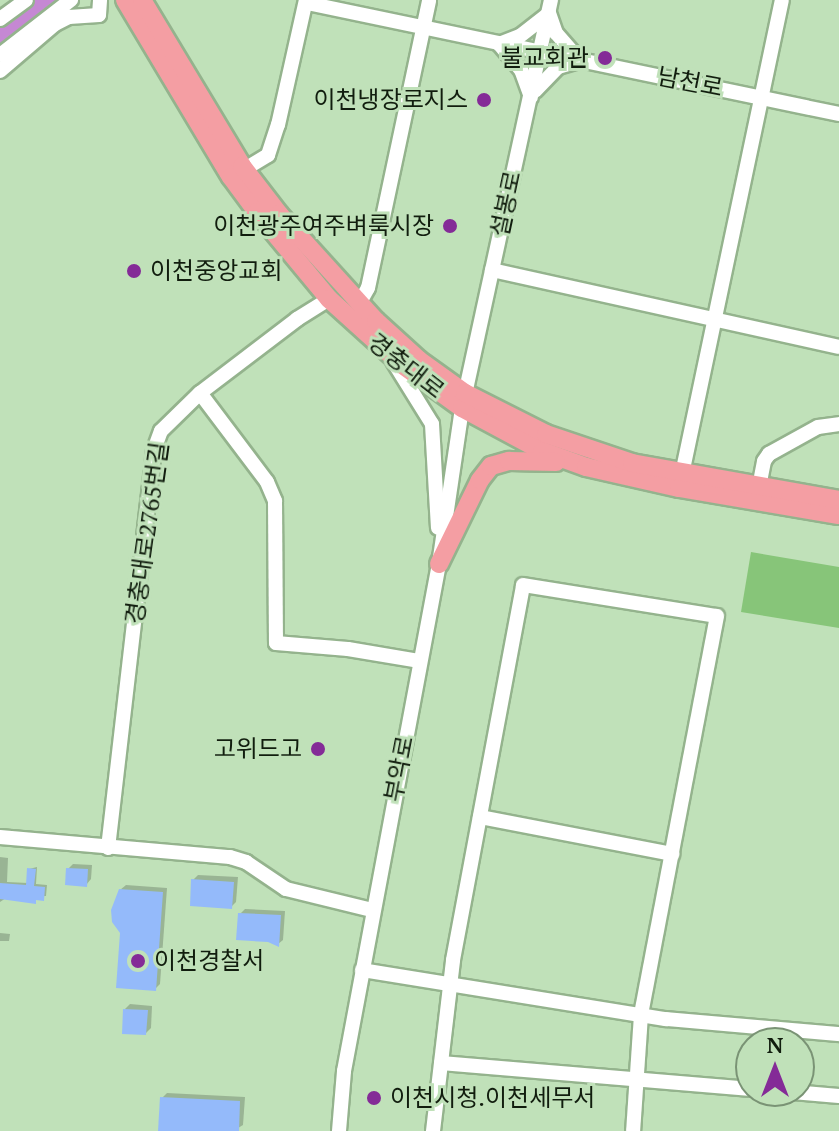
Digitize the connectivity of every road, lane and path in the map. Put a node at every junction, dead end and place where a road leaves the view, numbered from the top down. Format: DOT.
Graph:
graph roads {
  1 [pos="26,0"];
  2 [pos="71,0"];
  3 [pos="429,0"];
  4 [pos="782,0"];
  5 [pos="307,1"];
  6 [pos="135,2"];
  7 [pos="550,6"];
  8 [pos="99,7"];
  9 [pos="0,19"];
  10 [pos="423,27"];
  11 [pos="499,44"];
  12 [pos="541,52"];
  13 [pos="0,55"];
  14 [pos="580,60"];
  15 [pos="0,71"];
  16 [pos="762,96"];
  17 [pos="531,98"];
  18 [pos="839,114"];
  19 [pos="245,169"];
  20 [pos="492,270"];
  21 [pos="329,299"];
  22 [pos="359,304"];
  23 [pos="714,321"];
  24 [pos="839,347"];
  25 [pos="388,354"];
  26 [pos="200,393"];
  27 [pos="464,400"];
  28 [pos="839,424"];
  29 [pos="586,467"];
  30 [pos="682,474"];
  31 [pos="759,487"];
  32 [pos="839,500"];
  33 [pos="839,515"];
  34 [pos="439,564"];
  35 [pos="420,661"];
  36 [pos="480,817"];
  37 [pos="0,837"];
  38 [pos="108,848"];
  39 [pos="672,854"];
  40 [pos="372,910"];
  41 [pos="362,970"];
  42 [pos="451,984"];
  43 [pos="641,1015"];
  44 [pos="839,1034"];
  45 [pos="441,1063"];
  46 [pos="636,1079"];
  47 [pos="735,1088"];
  48 [pos="815,1094"];
  49 [pos="839,1096"];
  50 [pos="339,1131"];
  51 [pos="433,1131"];
  52 [pos="633,1131"];
  1 -- 9 [label="street"];
  2 -- 13 [label="street"];
  3 -- 10 [label="street"];
  4 -- 16 [label="street"];
  5 -- 10 [label="street, 남천로"];
  5 -- 19 [label="street"];
  6 -- 19 [label="main road, 경충대로"];
  6 -- 21 [label="main road, 경충대로"];
  7 -- 11 [label="street"];
  7 -- 12 [label="street, 설봉로"];
  7 -- 14 [label="street"];
  8 -- 15 [label="street"];
  10 -- 11 [label="street, 남천로"];
  10 -- 22 [label="street"];
  11 -- 12 [label="street, 남천로"];
  11 -- 17 [label="street"];
  12 -- 14 [label="street, 남천로"];
  12 -- 17 [label="street, 설봉로"];
  14 -- 16 [label="street, 남천로"];
  14 -- 17 [label="street"];
  16 -- 18 [label="street, 남천로"];
  16 -- 23 [label="street"];
  17 -- 20 [label="street, 설봉로"];
  19 -- 22 [label="main road, 경충대로"];
  20 -- 23 [label="street"];
  20 -- 27 [label="street, 설봉로"];
  21 -- 25 [label="main road, 경충대로"];
  21 -- 26 [label="street, 경충대로2765번길"];
  22 -- 27 [label="main road, 경충대로"];
  23 -- 24 [label="street"];
  23 -- 30 [label="street"];
  25 -- 27 [label="main road, 경충대로"];
  25 -- 34 [label="street"];
  26 -- 35 [label="street"];
  26 -- 38 [label="street, 경충대로2765번길"];
  27 -- 29 [label="main road, 경충대로"];
  27 -- 30 [label="main road, 경충대로"];
  27 -- 34 [label="street, 부악로"];
  28 -- 31 [label="street"];
  29 -- 33 [label="main road, 경충대로"];
  29 -- 34 [label="main road"];
  30 -- 31 [label="main road, 경충대로"];
  31 -- 32 [label="main road, 경충대로"];
  34 -- 35 [label="street, 부악로"];
  35 -- 40 [label="street, 부악로"];
  36 -- 39 [label="street"];
  36 -- 39 [label="street"];
  36 -- 42 [label="street"];
  37 -- 38 [label="street"];
  38 -- 40 [label="street"];
  39 -- 43 [label="street"];
  40 -- 41 [label="street, 부악로"];
  41 -- 42 [label="street"];
  41 -- 50 [label="street, 부악로"];
  42 -- 43 [label="street"];
  42 -- 45 [label="street"];
  43 -- 44 [label="street"];
  43 -- 46 [label="street"];
  45 -- 46 [label="street"];
  45 -- 51 [label="street"];
  46 -- 47 [label="street"];
  46 -- 52 [label="street"];
  48 -- 49 [label="street"];
}
